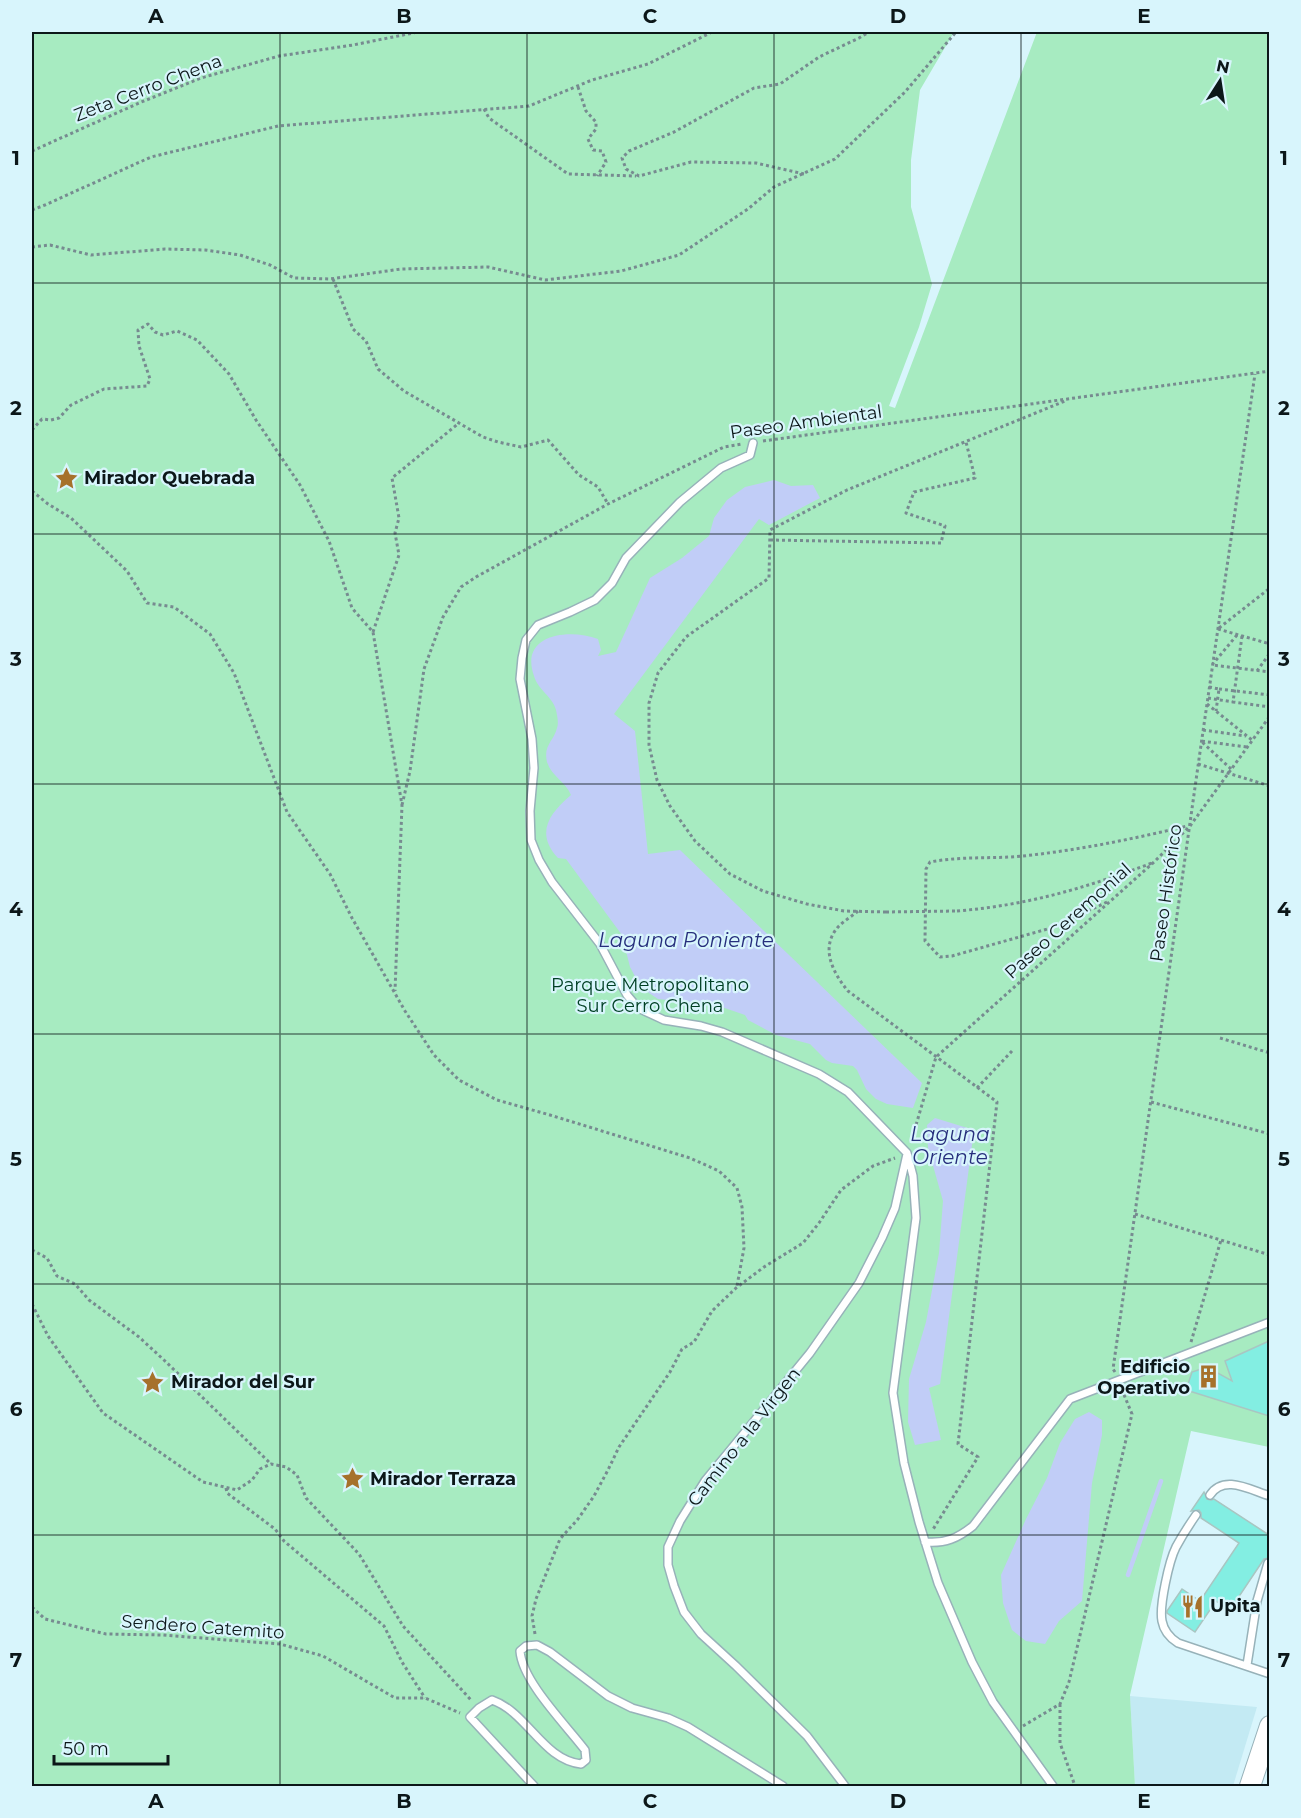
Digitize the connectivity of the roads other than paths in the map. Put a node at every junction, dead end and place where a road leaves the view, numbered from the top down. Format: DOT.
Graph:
graph roads {
  1 [pos="753,443"];
  2 [pos="907,1154"];
  3 [pos="1269,1322"];
  4 [pos="1210,1495"];
  5 [pos="1269,1496"];
  6 [pos="1196,1515"];
  7 [pos="925,1542"];
  8 [pos="1268,1563"];
  9 [pos="1247,1665"];
  10 [pos="1269,1674"];
  11 [pos="1269,1726"];
  12 [pos="534,1786"];
  13 [pos="783,1786"];
  14 [pos="845,1786"];
  15 [pos="1053,1786"];
  16 [pos="1250,1786"];
  1 -- 2 [label="lane"];
  2 -- 7 [label="lane"];
  2 -- 14 [label="lane, Camino a la Virgen"];
  3 -- 7 [label="lane"];
  4 -- 5 [label="lane"];
  6 -- 9 [label="lane"];
  7 -- 15 [label="lane"];
  8 -- 9 [label="lane"];
  9 -- 10 [label="lane"];
  11 -- 16 [label="main road"];
  12 -- 13 [label="lane"];
}
